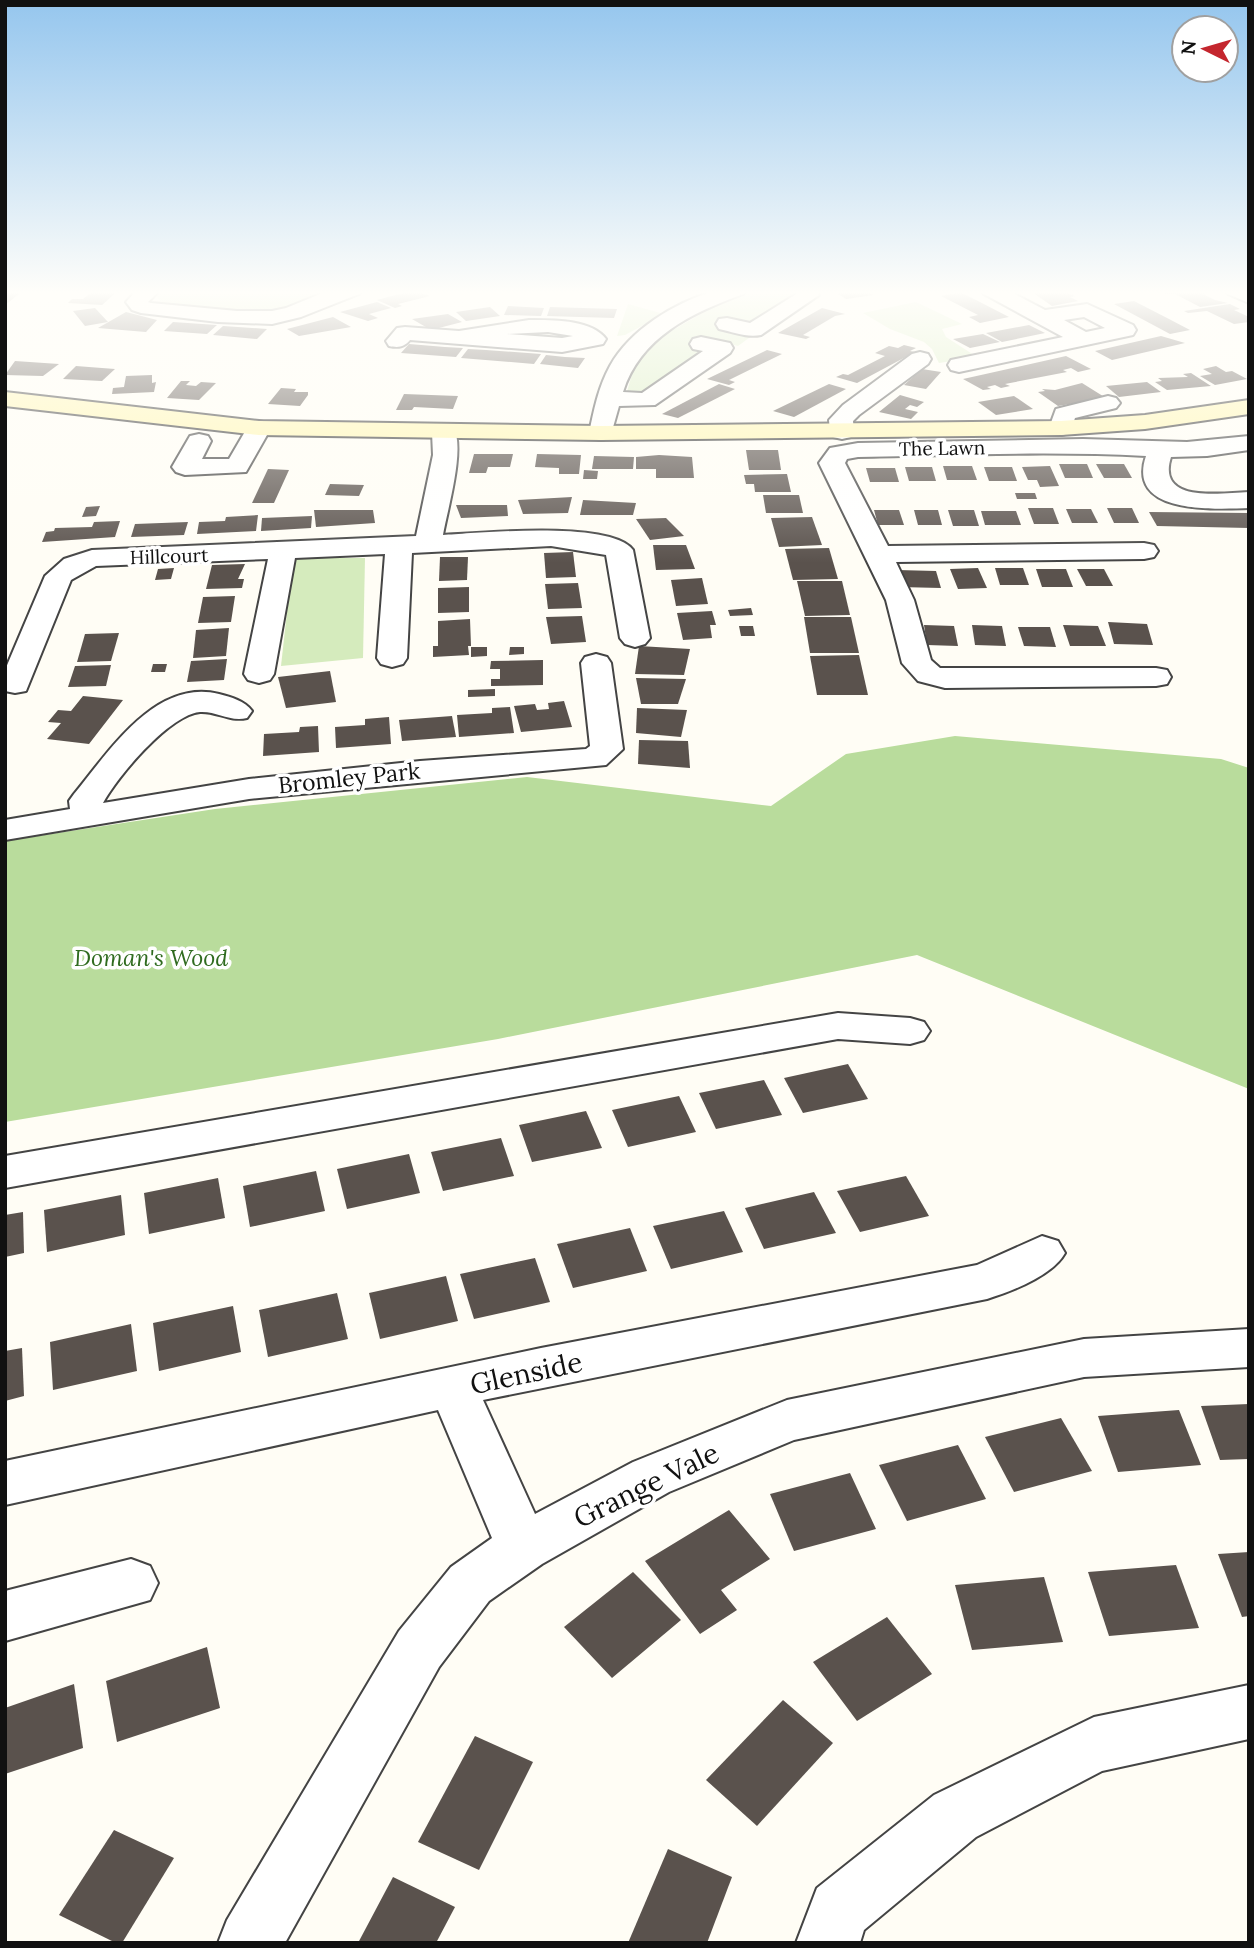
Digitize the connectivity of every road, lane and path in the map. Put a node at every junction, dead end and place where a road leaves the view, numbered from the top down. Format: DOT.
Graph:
graph roads {
  1 [pos="615,381"];
  2 [pos="675,381"];
  3 [pos="890,381"];
  4 [pos="608,398"];
  5 [pos="5,399"];
  6 [pos="1108,403"];
  7 [pos="1249,407"];
  8 [pos="1183,416"];
  9 [pos="259,428"];
  10 [pos="1061,428"];
  11 [pos="444,432"];
  12 [pos="842,432"];
  13 [pos="601,433"];
  14 [pos="198,441"];
  15 [pos="1236,446"];
  16 [pos="1160,451"];
  17 [pos="1249,467"];
  18 [pos="1249,500"];
  19 [pos="428,544"];
  20 [pos="399,547"];
  21 [pos="282,551"];
  22 [pos="1144,551"];
  23 [pos="879,554"];
  24 [pos="635,638"];
  25 [pos="392,658"];
  26 [pos="596,663"];
  27 [pos="259,674"];
  28 [pos="1156,677"];
  29 [pos="15,684"];
  30 [pos="236,711"];
  31 [pos="88,815"];
  32 [pos="5,830"];
  33 [pos="910,1031"];
  34 [pos="5,1172"];
  35 [pos="1042,1253"];
  36 [pos="1249,1348"];
  37 [pos="453,1388"];
  38 [pos="5,1483"];
  39 [pos="523,1547"];
  40 [pos="131,1583"];
  41 [pos="5,1607"];
  42 [pos="5,1616"];
  43 [pos="1249,1712"];
  44 [pos="250,1943"];
  45 [pos="828,1943"];
  1 -- 4 [label="street"];
  2 -- 4 [label="street"];
  3 -- 12 [label="street"];
  4 -- 13 [label="street"];
  5 -- 9 [label="street"];
  6 -- 10 [label="street"];
  7 -- 8 [label="street"];
  8 -- 10 [label="street"];
  8 -- 15 [label="street"];
  9 -- 11 [label="street"];
  9 -- 14 [label="street"];
  10 -- 12 [label="street"];
  11 -- 13 [label="street"];
  11 -- 19 [label="street"];
  12 -- 13 [label="street"];
  15 -- 16 [label="street, The Lawn"];
  15 -- 17 [label="street"];
  16 -- 18 [label="street"];
  16 -- 23 [label="street, The Lawn"];
  19 -- 20 [label="street, Hillcourt"];
  19 -- 24 [label="street, Hillcourt"];
  20 -- 21 [label="street, Hillcourt"];
  20 -- 25 [label="street"];
  21 -- 27 [label="street"];
  21 -- 29 [label="street, Hillcourt"];
  22 -- 23 [label="street"];
  23 -- 28 [label="street, The Lawn"];
  26 -- 31 [label="street, Bromley Park"];
  30 -- 31 [label="street"];
  31 -- 32 [label="street, Bromley Park"];
  33 -- 34 [label="street"];
  35 -- 37 [label="street, Glenside"];
  36 -- 39 [label="street, Grange Vale"];
  37 -- 38 [label="street, Glenside"];
  37 -- 39 [label="street"];
  39 -- 44 [label="street, Grange Vale"];
  40 -- 42 [label="street"];
  41 -- 42 [label="street"];
  43 -- 45 [label="street"];
}
